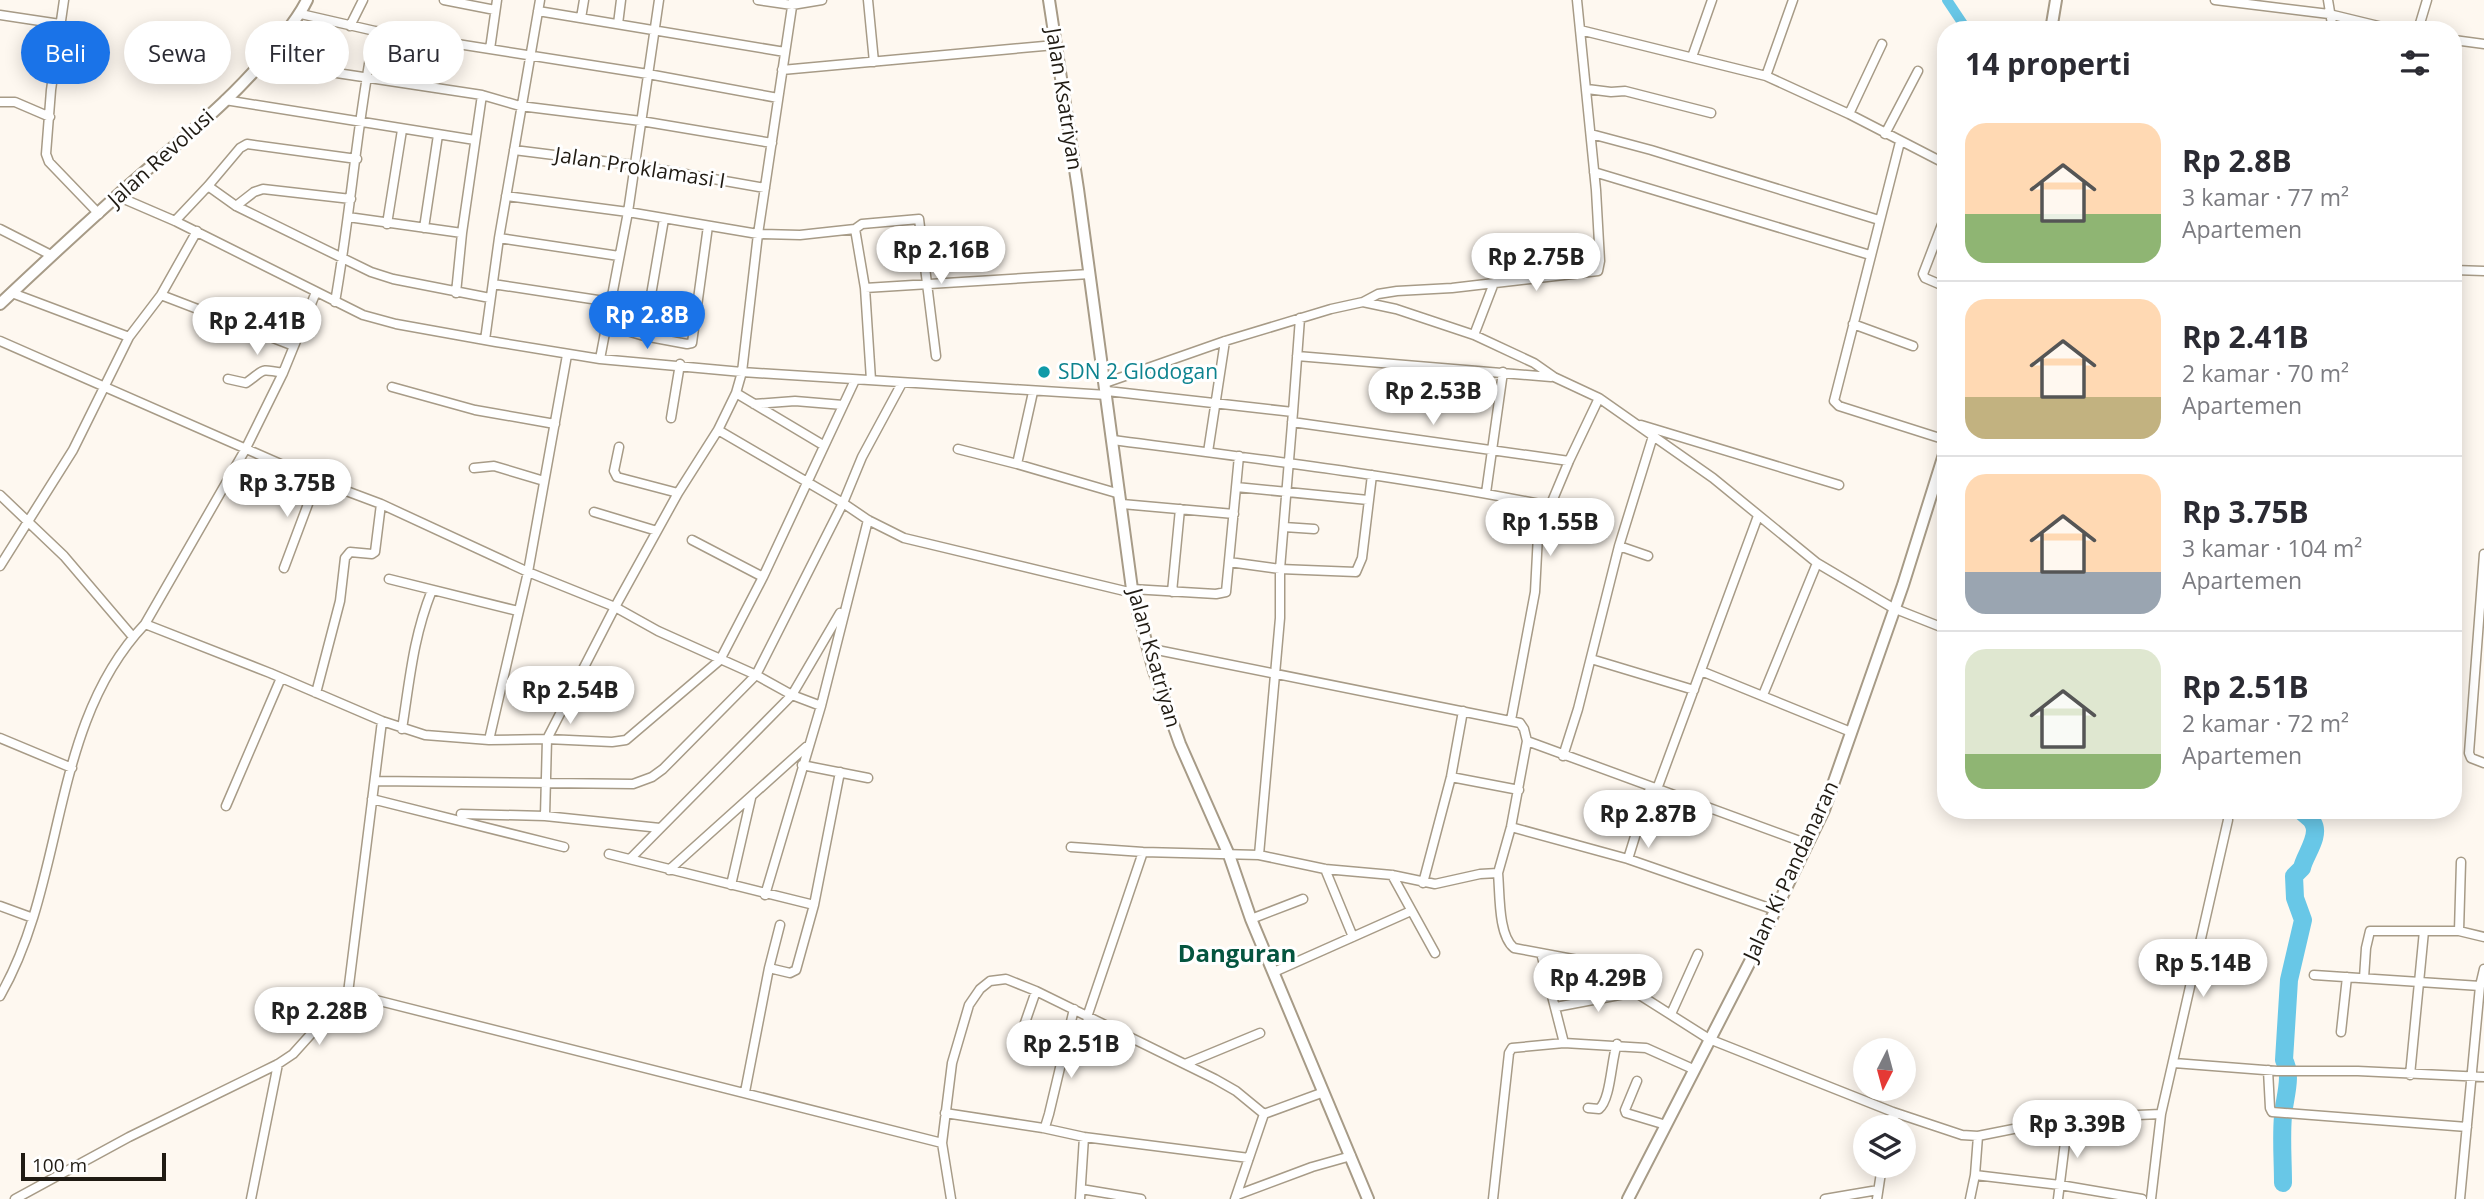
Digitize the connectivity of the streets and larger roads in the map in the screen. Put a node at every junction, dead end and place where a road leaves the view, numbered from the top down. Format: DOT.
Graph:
graph roads {
  1 [pos="64,0"];
  2 [pos="307,0"];
  3 [pos="363,0"];
  4 [pos="444,0"];
  5 [pos="497,0"];
  6 [pos="540,0"];
  7 [pos="584,0"];
  8 [pos="621,0"];
  9 [pos="659,0"];
  10 [pos="758,0"];
  11 [pos="822,0"];
  12 [pos="868,0"];
  13 [pos="1049,0"];
  14 [pos="1577,0"];
  15 [pos="1712,0"];
  16 [pos="1793,0"];
  17 [pos="2056,0"];
  18 [pos="2215,0"];
  19 [pos="2328,0"];
  20 [pos="2427,0"];
  21 [pos="792,3"];
  22 [pos="495,10"];
  23 [pos="538,11"];
  24 [pos="2329,13"];
  25 [pos="300,14"];
  26 [pos="0,15"];
  27 [pos="581,18"];
  28 [pos="40,21"];
  29 [pos="60,21"];
  30 [pos="295,21"];
  31 [pos="2052,21"];
  32 [pos="2331,21"];
  33 [pos="2360,21"];
  34 [pos="2421,21"];
  35 [pos="618,24"];
  36 [pos="350,26"];
  37 [pos="363,29"];
  38 [pos="654,30"];
  39 [pos="1580,30"];
  40 [pos="2462,41"];
  41 [pos="1882,44"];
  42 [pos="2484,44"];
  43 [pos="464,45"];
  44 [pos="1055,46"];
  45 [pos="490,49"];
  46 [pos="785,52"];
  47 [pos="529,56"];
  48 [pos="1692,57"];
  49 [pos="874,62"];
  50 [pos="782,70"];
  51 [pos="1918,71"];
  52 [pos="648,74"];
  53 [pos="1766,76"];
  54 [pos="245,81"];
  55 [pos="54,84"];
  56 [pos="365,84"];
  57 [pos="407,84"];
  58 [pos="1587,89"];
  59 [pos="482,95"];
  60 [pos="778,98"];
  61 [pos="225,100"];
  62 [pos="0,102"];
  63 [pos="520,106"];
  64 [pos="1711,113"];
  65 [pos="1849,114"];
  66 [pos="50,117"];
  67 [pos="640,121"];
  68 [pos="362,122"];
  69 [pos="402,130"];
  70 [pos="1591,134"];
  71 [pos="1885,134"];
  72 [pos="438,135"];
  73 [pos="475,140"];
  74 [pos="1900,142"];
  75 [pos="772,143"];
  76 [pos="514,150"];
  77 [pos="357,159"];
  78 [pos="1937,160"];
  79 [pos="635,165"];
  80 [pos="1594,172"];
  81 [pos="208,186"];
  82 [pos="765,188"];
  83 [pos="117,196"];
  84 [pos="506,196"];
  85 [pos="351,199"];
  86 [pos="236,206"];
  87 [pos="628,212"];
  88 [pos="99,214"];
  89 [pos="348,217"];
  90 [pos="664,219"];
  91 [pos="1880,220"];
  92 [pos="175,221"];
  93 [pos="387,223"];
  94 [pos="709,226"];
  95 [pos="424,228"];
  96 [pos="0,229"];
  97 [pos="855,229"];
  98 [pos="197,232"];
  99 [pos="462,233"];
  100 [pos="758,234"];
  101 [pos="1937,237"];
  102 [pos="499,238"];
  103 [pos="51,255"];
  104 [pos="1870,255"];
  105 [pos="619,256"];
  106 [pos="343,259"];
  107 [pos="2462,270"];
  108 [pos="2484,271"];
  109 [pos="1090,274"];
  110 [pos="1494,283"];
  111 [pos="1937,283"];
  112 [pos="493,284"];
  113 [pos="927,286"];
  114 [pos="865,288"];
  115 [pos="316,292"];
  116 [pos="12,293"];
  117 [pos="456,293"];
  118 [pos="161,295"];
  119 [pos="490,298"];
  120 [pos="335,302"];
  121 [pos="611,302"];
  122 [pos="1363,302"];
  123 [pos="0,304"];
  124 [pos="1300,318"];
  125 [pos="1853,324"];
  126 [pos="607,325"];
  127 [pos="1474,335"];
  128 [pos="644,336"];
  129 [pos="129,337"];
  130 [pos="485,340"];
  131 [pos="0,341"];
  132 [pos="1225,341"];
  133 [pos="295,346"];
  134 [pos="1913,346"];
  135 [pos="567,355"];
  136 [pos="936,356"];
  137 [pos="1297,356"];
  138 [pos="600,359"];
  139 [pos="680,364"];
  140 [pos="742,372"];
  141 [pos="1503,372"];
  142 [pos="283,373"];
  143 [pos="1554,377"];
  144 [pos="228,379"];
  145 [pos="855,380"];
  146 [pos="871,380"];
  147 [pos="902,383"];
  148 [pos="392,387"];
  149 [pos="105,388"];
  150 [pos="1106,390"];
  151 [pos="1034,392"];
  152 [pos="736,393"];
  153 [pos="1599,398"];
  154 [pos="1216,402"];
  155 [pos="754,404"];
  156 [pos="843,405"];
  157 [pos="1293,412"];
  158 [pos="671,418"];
  159 [pos="1292,422"];
  160 [pos="1633,422"];
  161 [pos="555,424"];
  162 [pos="718,430"];
  163 [pos="1653,436"];
  164 [pos="1937,437"];
  165 [pos="1113,440"];
  166 [pos="823,445"];
  167 [pos="619,447"];
  168 [pos="958,449"];
  169 [pos="245,450"];
  170 [pos="1494,450"];
  171 [pos="1208,452"];
  172 [pos="1239,456"];
  173 [pos="1569,461"];
  174 [pos="1290,462"];
  175 [pos="1017,464"];
  176 [pos="474,468"];
  177 [pos="1372,475"];
  178 [pos="1937,477"];
  179 [pos="317,481"];
  180 [pos="544,481"];
  181 [pos="808,482"];
  182 [pos="1839,485"];
  183 [pos="1236,487"];
  184 [pos="1287,491"];
  185 [pos="678,493"];
  186 [pos="1486,493"];
  187 [pos="0,495"];
  188 [pos="1121,499"];
  189 [pos="1368,500"];
  190 [pos="843,503"];
  191 [pos="381,504"];
  192 [pos="1550,506"];
  193 [pos="1180,509"];
  194 [pos="594,512"];
  195 [pos="1234,514"];
  196 [pos="1758,516"];
  197 [pos="868,520"];
  198 [pos="29,522"];
  199 [pos="1284,527"];
  200 [pos="1314,529"];
  201 [pos="657,531"];
  202 [pos="692,540"];
  203 [pos="1619,546"];
  204 [pos="2484,554"];
  205 [pos="1648,556"];
  206 [pos="1229,562"];
  207 [pos="1817,563"];
  208 [pos="0,566"];
  209 [pos="284,568"];
  210 [pos="1280,569"];
  211 [pos="528,572"];
  212 [pos="763,577"];
  213 [pos="389,579"];
  214 [pos="432,590"];
  215 [pos="1132,591"];
  216 [pos="1172,592"];
  217 [pos="845,605"];
  218 [pos="615,607"];
  219 [pos="1893,608"];
  220 [pos="517,611"];
  221 [pos="145,624"];
  222 [pos="1937,625"];
  223 [pos="133,637"];
  224 [pos="1147,648"];
  225 [pos="1591,659"];
  226 [pos="720,660"];
  227 [pos="1701,671"];
  228 [pos="1276,674"];
  229 [pos="756,675"];
  230 [pos="281,678"];
  231 [pos="1694,690"];
  232 [pos="316,693"];
  233 [pos="792,695"];
  234 [pos="1763,695"];
  235 [pos="821,706"];
  236 [pos="1463,712"];
  237 [pos="1511,720"];
  238 [pos="382,721"];
  239 [pos="402,729"];
  240 [pos="1851,732"];
  241 [pos="0,738"];
  242 [pos="489,740"];
  243 [pos="547,740"];
  244 [pos="1527,741"];
  245 [pos="808,745"];
  246 [pos="1563,756"];
  247 [pos="2484,763"];
  248 [pos="802,765"];
  249 [pos="72,768"];
  250 [pos="840,772"];
  251 [pos="1451,777"];
  252 [pos="868,778"];
  253 [pos="375,781"];
  254 [pos="547,783"];
  255 [pos="1653,788"];
  256 [pos="1519,790"];
  257 [pos="751,797"];
  258 [pos="372,799"];
  259 [pos="226,806"];
  260 [pos="461,814"];
  261 [pos="545,816"];
  262 [pos="2228,819"];
  263 [pos="660,828"];
  264 [pos="1511,828"];
  265 [pos="1808,844"];
  266 [pos="1071,846"];
  267 [pos="564,847"];
  268 [pos="1143,852"];
  269 [pos="609,854"];
  270 [pos="1229,855"];
  271 [pos="1259,855"];
  272 [pos="630,859"];
  273 [pos="1628,859"];
  274 [pos="2461,862"];
  275 [pos="1325,869"];
  276 [pos="669,870"];
  277 [pos="1498,873"];
  278 [pos="1392,876"];
  279 [pos="1423,883"];
  280 [pos="731,886"];
  281 [pos="765,895"];
  282 [pos="1303,899"];
  283 [pos="814,905"];
  284 [pos="0,906"];
  285 [pos="1775,910"];
  286 [pos="1411,911"];
  287 [pos="33,918"];
  288 [pos="1251,919"];
  289 [pos="780,925"];
  290 [pos="2424,931"];
  291 [pos="2459,931"];
  292 [pos="1353,937"];
  293 [pos="2484,937"];
  294 [pos="1434,953"];
  295 [pos="1541,953"];
  296 [pos="1698,954"];
  297 [pos="769,968"];
  298 [pos="2484,969"];
  299 [pos="1274,972"];
  300 [pos="2314,975"];
  301 [pos="2347,977"];
  302 [pos="2364,978"];
  303 [pos="2418,981"];
  304 [pos="2480,986"];
  305 [pos="1036,991"];
  306 [pos="348,992"];
  307 [pos="1634,992"];
  308 [pos="0,996"];
  309 [pos="1556,1007"];
  310 [pos="1074,1009"];
  311 [pos="1671,1014"];
  312 [pos="1087,1017"];
  313 [pos="1260,1032"];
  314 [pos="2341,1032"];
  315 [pos="1709,1038"];
  316 [pos="1019,1040"];
  317 [pos="1564,1043"];
  318 [pos="1617,1044"];
  319 [pos="2174,1063"];
  320 [pos="278,1064"];
  321 [pos="1185,1064"];
  322 [pos="1693,1069"];
  323 [pos="2273,1071"];
  324 [pos="2410,1074"];
  325 [pos="2473,1076"];
  326 [pos="2484,1077"];
  327 [pos="1637,1081"];
  328 [pos="1324,1091"];
  329 [pos="745,1092"];
  330 [pos="1588,1108"];
  331 [pos="1893,1112"];
  332 [pos="944,1113"];
  333 [pos="1264,1114"];
  334 [pos="2161,1114"];
  335 [pos="1892,1115"];
  336 [pos="2068,1118"];
  337 [pos="1666,1125"];
  338 [pos="2467,1127"];
  339 [pos="1042,1128"];
  340 [pos="1978,1136"];
  341 [pos="1084,1137"];
  342 [pos="942,1143"];
  343 [pos="1351,1156"];
  344 [pos="1249,1158"];
  345 [pos="1975,1175"];
  346 [pos="2060,1185"];
  347 [pos="1081,1189"];
  348 [pos="1877,1195"];
  349 [pos="1236,1197"];
  350 [pos="15,1199"];
  351 [pos="250,1199"];
  352 [pos="951,1199"];
  353 [pos="1080,1199"];
  354 [pos="1141,1199"];
  355 [pos="1368,1199"];
  356 [pos="1493,1199"];
  357 [pos="1628,1199"];
  358 [pos="1825,1199"];
  359 [pos="1970,1199"];
  360 [pos="2058,1199"];
  361 [pos="2142,1199"];
  362 [pos="2151,1199"];
  363 [pos="2460,1199"];
  1 -- 29 [label="street"];
  2 -- 25 [label="street, Jalan Revolusi"];
  3 -- 36 [label="street"];
  4 -- 22 [label="street"];
  5 -- 22 [label="street"];
  6 -- 23 [label="street"];
  7 -- 27 [label="street"];
  8 -- 35 [label="street"];
  9 -- 38 [label="street"];
  10 -- 21 [label="street"];
  11 -- 21 [label="street"];
  12 -- 49 [label="street"];
  13 -- 44 [label="street, Jalan Ksatriyan"];
  14 -- 39 [label="street"];
  15 -- 48 [label="street"];
  16 -- 53 [label="street"];
  17 -- 31 [label="street"];
  18 -- 24 [label="street"];
  19 -- 24 [label="street"];
  20 -- 34 [label="street"];
  21 -- 46 [label="street"];
  22 -- 45 [label="street"];
  23 -- 27 [label="street"];
  23 -- 47 [label="street"];
  24 -- 32 [label="street"];
  24 -- 33 [label="street"];
  25 -- 30 [label="street, Jalan Revolusi"];
  25 -- 36 [label="street"];
  26 -- 28 [label="street"];
  27 -- 35 [label="street"];
  35 -- 38 [label="street"];
  36 -- 37 [label="street"];
  38 -- 46 [label="street"];
  38 -- 52 [label="street"];
  39 -- 48 [label="street"];
  39 -- 58 [label="street"];
  40 -- 42 [label="street"];
  41 -- 65 [label="street"];
  43 -- 45 [label="street"];
  44 -- 49 [label="street"];
  44 -- 109 [label="street, Jalan Ksatriyan"];
  45 -- 47 [label="street"];
  46 -- 50 [label="street"];
  47 -- 52 [label="street"];
  47 -- 63 [label="street"];
  48 -- 53 [label="street"];
  49 -- 50 [label="street"];
  50 -- 60 [label="street"];
  51 -- 71 [label="street"];
  52 -- 60 [label="street"];
  52 -- 67 [label="street"];
  53 -- 65 [label="street"];
  54 -- 61 [label="street, Jalan Revolusi"];
  55 -- 66 [label="street"];
  56 -- 68 [label="street"];
  57 -- 59 [label="street"];
  58 -- 64 [label="street"];
  58 -- 70 [label="street"];
  59 -- 63 [label="street"];
  59 -- 73 [label="street"];
  60 -- 75 [label="street"];
  61 -- 68 [label="street"];
  61 -- 83 [label="street, Jalan Revolusi"];
  62 -- 66 [label="street"];
  63 -- 67 [label="street"];
  63 -- 76 [label="street"];
  65 -- 71 [label="street"];
  66 -- 88 [label="street"];
  67 -- 75 [label="street"];
  67 -- 79 [label="street"];
  68 -- 69 [label="street"];
  68 -- 77 [label="street"];
  69 -- 72 [label="street"];
  69 -- 93 [label="street"];
  70 -- 80 [label="street"];
  70 -- 91 [label="street"];
  71 -- 74 [label="street"];
  72 -- 73 [label="street"];
  72 -- 95 [label="street"];
  73 -- 99 [label="street"];
  74 -- 78 [label="street"];
  74 -- 91 [label="street"];
  75 -- 82 [label="street"];
  76 -- 79 [label="street, Jalan Proklamasi I"];
  76 -- 84 [label="street"];
  77 -- 81 [label="street"];
  77 -- 85 [label="street"];
  79 -- 82 [label="street, Jalan Proklamasi I"];
  79 -- 87 [label="street"];
  80 -- 104 [label="street"];
  80 -- 110 [label="street"];
  81 -- 86 [label="street"];
  81 -- 92 [label="street"];
  82 -- 100 [label="street"];
  83 -- 88 [label="street, Jalan Revolusi"];
  83 -- 92 [label="street"];
  84 -- 87 [label="street"];
  84 -- 102 [label="street"];
  85 -- 86 [label="street"];
  85 -- 89 [label="street"];
  86 -- 106 [label="street"];
  87 -- 90 [label="street"];
  87 -- 105 [label="street"];
  88 -- 103 [label="street, Jalan Revolusi"];
  89 -- 93 [label="street"];
  89 -- 106 [label="street"];
  90 -- 94 [label="street"];
  90 -- 128 [label="street"];
  91 -- 104 [label="street"];
  92 -- 98 [label="street"];
  93 -- 95 [label="street"];
  94 -- 100 [label="street"];
  94 -- 128 [label="street"];
  95 -- 99 [label="street"];
  96 -- 103 [label="street"];
  97 -- 100 [label="street"];
  97 -- 113 [label="street"];
  97 -- 114 [label="street"];
  98 -- 115 [label="street"];
  98 -- 118 [label="street"];
  99 -- 117 [label="street"];
  100 -- 140 [label="street"];
  101 -- 111 [label="street"];
  102 -- 105 [label="street"];
  102 -- 112 [label="street"];
  103 -- 116 [label="street, Jalan Revolusi"];
  104 -- 125 [label="street"];
  105 -- 121 [label="street"];
  106 -- 117 [label="street"];
  106 -- 120 [label="street"];
  107 -- 108 [label="street"];
  109 -- 113 [label="street"];
  109 -- 150 [label="street, Jalan Ksatriyan"];
  110 -- 122 [label="street"];
  110 -- 127 [label="street"];
  112 -- 119 [label="street"];
  112 -- 121 [label="street"];
  113 -- 114 [label="street"];
  113 -- 136 [label="street"];
  114 -- 146 [label="street"];
  115 -- 120 [label="street"];
  115 -- 133 [label="street"];
  116 -- 123 [label="street, Jalan Revolusi"];
  116 -- 129 [label="street"];
  117 -- 119 [label="street"];
  118 -- 129 [label="street"];
  118 -- 133 [label="street"];
  119 -- 130 [label="street"];
  120 -- 130 [label="street"];
  121 -- 126 [label="street"];
  122 -- 124 [label="street"];
  122 -- 127 [label="street"];
  124 -- 132 [label="street"];
  124 -- 137 [label="street"];
  125 -- 134 [label="street"];
  125 -- 164 [label="street"];
  126 -- 128 [label="street"];
  126 -- 138 [label="street"];
  127 -- 143 [label="street"];
  129 -- 149 [label="street"];
  130 -- 135 [label="street"];
  131 -- 149 [label="street"];
  132 -- 150 [label="street"];
  132 -- 154 [label="street"];
  133 -- 142 [label="street"];
  135 -- 138 [label="street"];
  135 -- 161 [label="street"];
  137 -- 141 [label="street"];
  137 -- 157 [label="street"];
  138 -- 139 [label="street"];
  139 -- 140 [label="street"];
  139 -- 158 [label="street"];
  140 -- 145 [label="street"];
  140 -- 152 [label="street"];
  141 -- 143 [label="street"];
  141 -- 170 [label="street"];
  142 -- 144 [label="street"];
  142 -- 169 [label="street"];
  143 -- 153 [label="street"];
  145 -- 146 [label="street"];
  145 -- 156 [label="street"];
  146 -- 147 [label="street"];
  147 -- 151 [label="street"];
  147 -- 190 [label="street"];
  148 -- 161 [label="street"];
  149 -- 169 [label="street"];
  149 -- 198 [label="street"];
  150 -- 151 [label="street"];
  150 -- 154 [label="street"];
  150 -- 165 [label="street, Jalan Ksatriyan"];
  151 -- 175 [label="street"];
  152 -- 155 [label="street"];
  152 -- 162 [label="street"];
  153 -- 160 [label="street"];
  153 -- 173 [label="street"];
  154 -- 157 [label="street"];
  154 -- 171 [label="street"];
  155 -- 156 [label="street"];
  155 -- 166 [label="street"];
  156 -- 166 [label="street"];
  157 -- 159 [label="street"];
  159 -- 170 [label="street"];
  159 -- 174 [label="street"];
  160 -- 163 [label="street"];
  160 -- 182 [label="street"];
  161 -- 180 [label="street"];
  162 -- 181 [label="street"];
  162 -- 185 [label="street"];
  163 -- 196 [label="street"];
  163 -- 203 [label="street"];
  165 -- 171 [label="street"];
  165 -- 188 [label="street, Jalan Ksatriyan"];
  166 -- 181 [label="street"];
  167 -- 185 [label="street"];
  168 -- 175 [label="street"];
  169 -- 179 [label="street"];
  169 -- 221 [label="street"];
  170 -- 173 [label="street"];
  170 -- 186 [label="street"];
  171 -- 172 [label="street"];
  172 -- 174 [label="street"];
  172 -- 183 [label="street"];
  173 -- 192 [label="street"];
  174 -- 177 [label="street"];
  174 -- 184 [label="street"];
  175 -- 188 [label="street"];
  176 -- 180 [label="street"];
  177 -- 186 [label="street"];
  177 -- 189 [label="street"];
  178 -- 219 [label="street, Jalan Ki Pandanaran"];
  179 -- 191 [label="street"];
  179 -- 209 [label="street"];
  180 -- 211 [label="street"];
  181 -- 190 [label="street"];
  181 -- 212 [label="street"];
  183 -- 184 [label="street"];
  183 -- 195 [label="street"];
  184 -- 189 [label="street"];
  184 -- 199 [label="street"];
  185 -- 201 [label="street"];
  186 -- 192 [label="street"];
  187 -- 198 [label="street"];
  188 -- 193 [label="street"];
  188 -- 215 [label="street, Jalan Ksatriyan"];
  189 -- 210 [label="street"];
  190 -- 197 [label="street"];
  190 -- 229 [label="street"];
  191 -- 211 [label="street"];
  191 -- 232 [label="street"];
  192 -- 237 [label="street"];
  193 -- 195 [label="street"];
  193 -- 216 [label="street"];
  194 -- 201 [label="street"];
  195 -- 206 [label="street"];
  196 -- 207 [label="street"];
  196 -- 227 [label="street"];
  197 -- 215 [label="street"];
  197 -- 217 [label="street"];
  198 -- 208 [label="street"];
  198 -- 223 [label="street"];
  199 -- 200 [label="street"];
  199 -- 210 [label="street"];
  201 -- 218 [label="street"];
  202 -- 212 [label="street"];
  203 -- 205 [label="street"];
  203 -- 225 [label="street"];
  204 -- 247 [label="street"];
  206 -- 210 [label="street"];
  206 -- 216 [label="street"];
  207 -- 219 [label="street"];
  207 -- 234 [label="street"];
  210 -- 228 [label="street"];
  211 -- 218 [label="street"];
  211 -- 220 [label="street"];
  212 -- 226 [label="street"];
  213 -- 214 [label="street"];
  214 -- 220 [label="street"];
  214 -- 239 [label="street"];
  215 -- 216 [label="street"];
  215 -- 224 [label="street, Jalan Ksatriyan"];
  217 -- 233 [label="street"];
  217 -- 235 [label="street"];
  218 -- 226 [label="street"];
  218 -- 243 [label="street"];
  219 -- 222 [label="street"];
  219 -- 240 [label="street, Jalan Ki Pandanaran"];
  220 -- 242 [label="street"];
  221 -- 223 [label="street"];
  221 -- 230 [label="street"];
  223 -- 249 [label="street"];
  224 -- 228 [label="street"];
  224 -- 270 [label="street, Jalan Ksatriyan"];
  225 -- 231 [label="street"];
  225 -- 246 [label="street"];
  226 -- 229 [label="street"];
  226 -- 243 [label="street"];
  227 -- 231 [label="street"];
  227 -- 234 [label="street"];
  228 -- 236 [label="street"];
  228 -- 271 [label="street"];
  229 -- 233 [label="street"];
  229 -- 254 [label="street"];
  230 -- 232 [label="street"];
  230 -- 259 [label="street"];
  231 -- 255 [label="street"];
  232 -- 238 [label="street"];
  233 -- 235 [label="street"];
  233 -- 263 [label="street"];
  234 -- 240 [label="street"];
  235 -- 245 [label="street"];
  236 -- 237 [label="street"];
  236 -- 251 [label="street"];
  237 -- 244 [label="street"];
  238 -- 239 [label="street"];
  238 -- 253 [label="street"];
  239 -- 242 [label="street"];
  240 -- 265 [label="street, Jalan Ki Pandanaran"];
  241 -- 249 [label="street"];
  242 -- 243 [label="street"];
  243 -- 254 [label="street"];
  244 -- 246 [label="street"];
  244 -- 256 [label="street"];
  245 -- 248 [label="street"];
  245 -- 257 [label="street"];
  246 -- 255 [label="street"];
  248 -- 250 [label="street"];
  248 -- 281 [label="street"];
  249 -- 287 [label="street"];
  250 -- 252 [label="street"];
  250 -- 283 [label="street"];
  251 -- 256 [label="street"];
  251 -- 279 [label="street"];
  253 -- 254 [label="street"];
  253 -- 258 [label="street"];
  254 -- 261 [label="street"];
  255 -- 265 [label="street"];
  255 -- 273 [label="street"];
  256 -- 264 [label="street"];
  257 -- 276 [label="street"];
  257 -- 280 [label="street"];
  258 -- 267 [label="street"];
  258 -- 306 [label="street"];
  260 -- 261 [label="street"];
  261 -- 263 [label="street"];
  262 -- 319 [label="street"];
  263 -- 272 [label="street"];
  264 -- 273 [label="street"];
  264 -- 277 [label="street"];
  265 -- 285 [label="street, Jalan Ki Pandanaran"];
  266 -- 268 [label="street"];
  268 -- 270 [label="street"];
  268 -- 312 [label="street"];
  269 -- 272 [label="street"];
  270 -- 271 [label="street"];
  270 -- 288 [label="street, Jalan Ksatriyan"];
  271 -- 275 [label="street"];
  272 -- 276 [label="street"];
  273 -- 285 [label="street"];
  274 -- 291 [label="street"];
  275 -- 278 [label="street"];
  275 -- 292 [label="street"];
  276 -- 280 [label="street"];
  277 -- 279 [label="street"];
  277 -- 295 [label="street"];
  278 -- 279 [label="street"];
  278 -- 286 [label="street"];
  280 -- 281 [label="street"];
  281 -- 283 [label="street"];
  282 -- 288 [label="street"];
  283 -- 297 [label="street"];
  284 -- 287 [label="street"];
  285 -- 315 [label="street, Jalan Ki Pandanaran"];
  286 -- 292 [label="street"];
  286 -- 294 [label="street"];
  287 -- 308 [label="street"];
  288 -- 299 [label="street, Jalan Ksatriyan"];
  289 -- 297 [label="street"];
  290 -- 291 [label="street"];
  290 -- 302 [label="street"];
  290 -- 303 [label="street"];
  291 -- 293 [label="street"];
  292 -- 299 [label="street"];
  295 -- 307 [label="street"];
  295 -- 309 [label="street"];
  296 -- 311 [label="street"];
  297 -- 329 [label="street"];
  298 -- 304 [label="street"];
  299 -- 328 [label="street, Jalan Ksatriyan"];
  300 -- 301 [label="street"];
  301 -- 302 [label="street"];
  301 -- 314 [label="street"];
  302 -- 303 [label="street"];
  303 -- 304 [label="street"];
  303 -- 324 [label="street"];
  304 -- 325 [label="street"];
  305 -- 310 [label="street"];
  305 -- 316 [label="street"];
  305 -- 332 [label="street"];
  306 -- 320 [label="street"];
  306 -- 329 [label="street"];
  307 -- 309 [label="street"];
  307 -- 311 [label="street"];
  309 -- 317 [label="street"];
  310 -- 312 [label="street"];
  310 -- 339 [label="street"];
  311 -- 315 [label="street"];
  312 -- 321 [label="street"];
  313 -- 321 [label="street"];
  315 -- 322 [label="street, Jalan Ki Pandanaran"];
  315 -- 331 [label="street"];
  317 -- 318 [label="street"];
  317 -- 356 [label="street"];
  318 -- 322 [label="street"];
  318 -- 330 [label="street"];
  319 -- 323 [label="street"];
  319 -- 334 [label="street"];
  320 -- 350 [label="street"];
  320 -- 351 [label="street"];
  321 -- 333 [label="street"];
  322 -- 337 [label="street, Jalan Ki Pandanaran"];
  323 -- 324 [label="street"];
  323 -- 338 [label="street"];
  324 -- 325 [label="street"];
  325 -- 326 [label="street"];
  325 -- 338 [label="street"];
  327 -- 337 [label="street"];
  328 -- 333 [label="street"];
  328 -- 343 [label="street, Jalan Ksatriyan"];
  329 -- 342 [label="street"];
  331 -- 335 [label="street"];
  331 -- 340 [label="street"];
  332 -- 339 [label="street"];
  332 -- 342 [label="street"];
  333 -- 344 [label="street"];
  334 -- 336 [label="street"];
  334 -- 362 [label="street"];
  336 -- 340 [label="street"];
  336 -- 346 [label="street"];
  337 -- 357 [label="street, Jalan Ki Pandanaran"];
  338 -- 363 [label="street"];
  339 -- 341 [label="street"];
  340 -- 345 [label="street"];
  341 -- 344 [label="street"];
  341 -- 347 [label="street"];
  342 -- 352 [label="street"];
  343 -- 349 [label="street"];
  343 -- 355 [label="street, Jalan Ksatriyan"];
  344 -- 349 [label="street"];
  345 -- 346 [label="street"];
  345 -- 359 [label="street"];
  346 -- 360 [label="street"];
  346 -- 361 [label="street"];
  347 -- 353 [label="street"];
  347 -- 354 [label="street"];
  348 -- 358 [label="street"];
}
